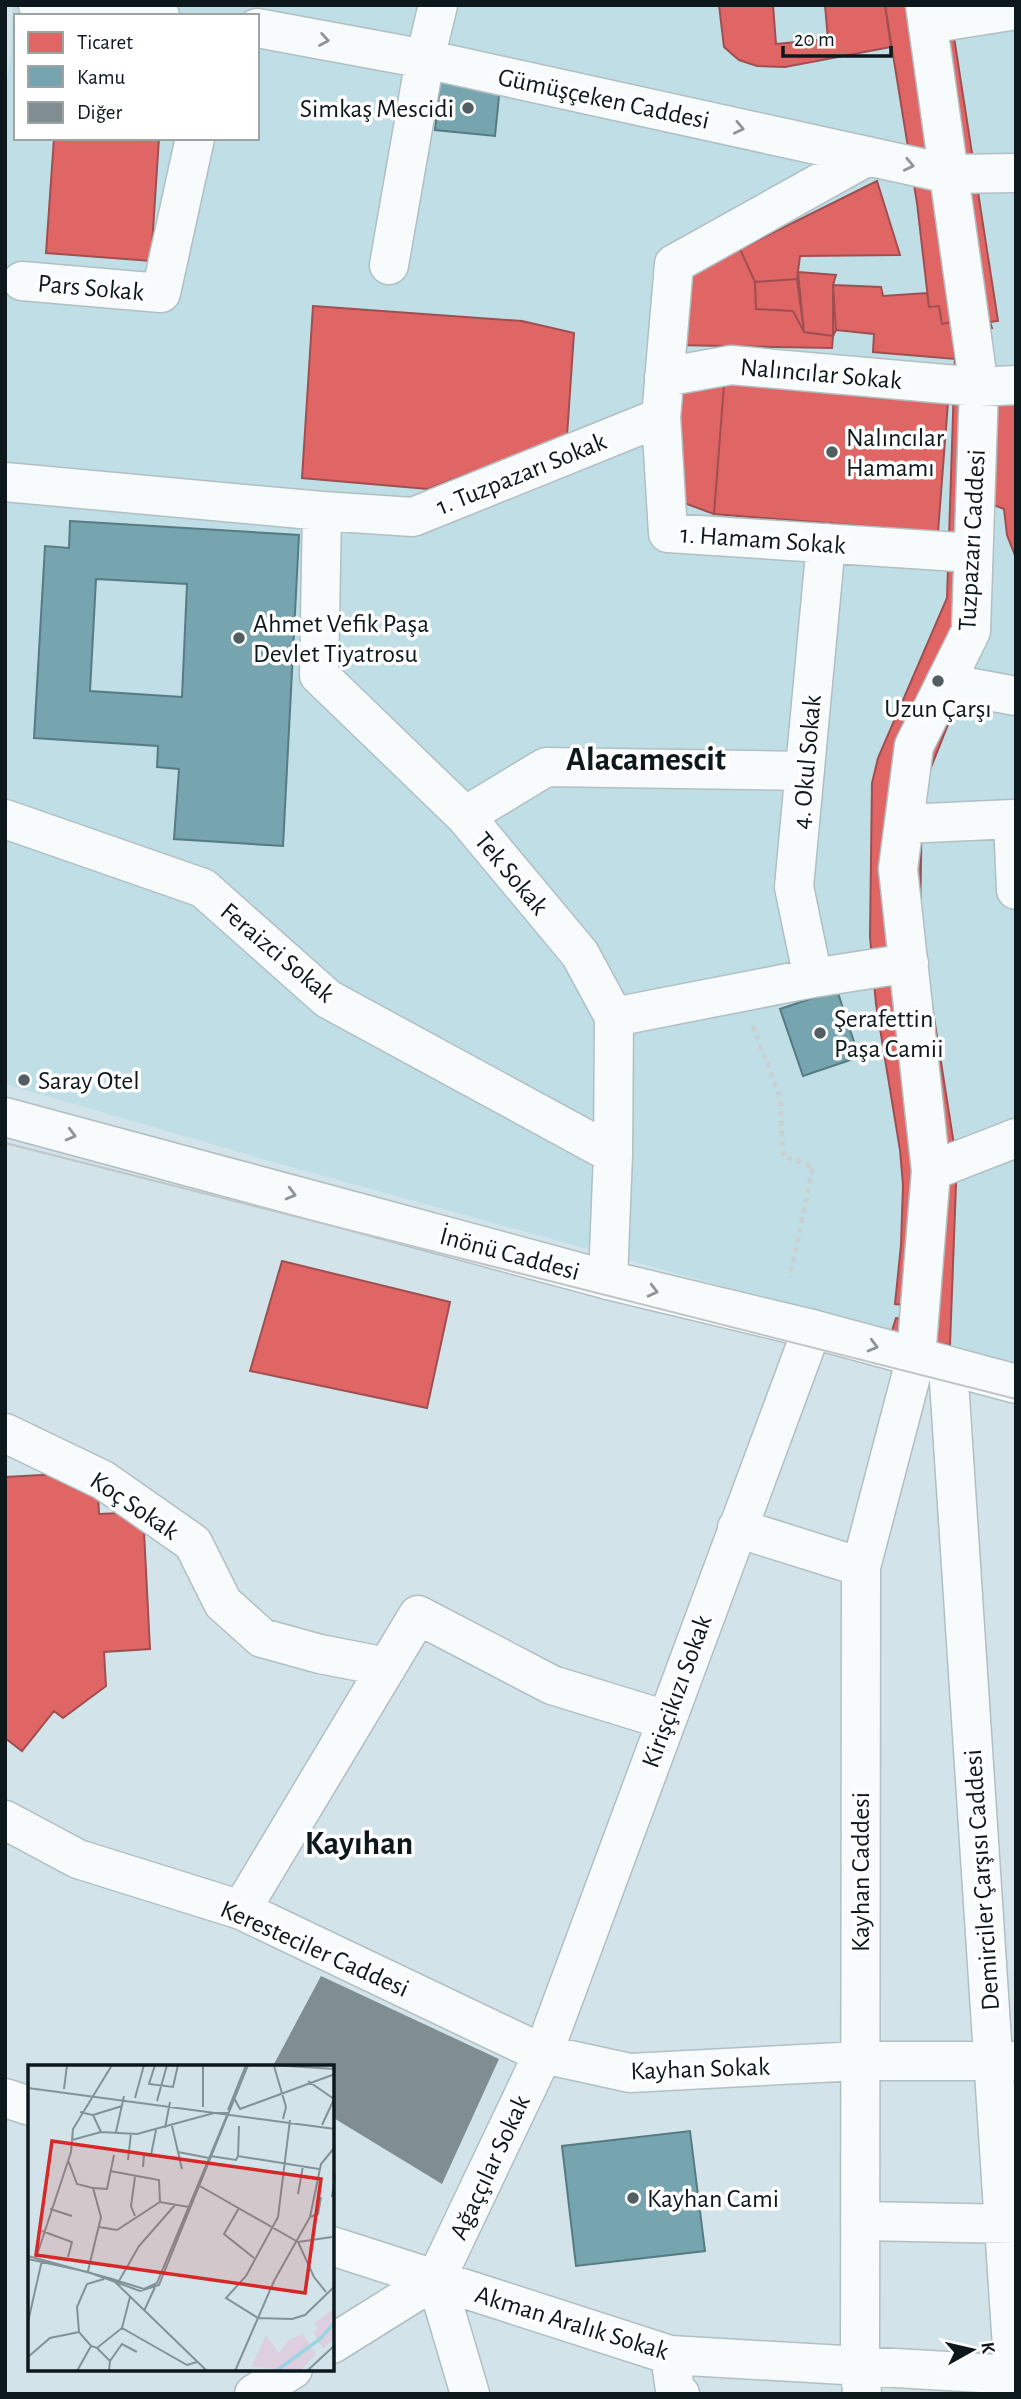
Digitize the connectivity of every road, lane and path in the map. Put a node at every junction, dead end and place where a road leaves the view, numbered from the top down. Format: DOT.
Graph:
graph roads {
  1 [pos="38,5"];
  2 [pos="438,5"];
  3 [pos="1016,10"];
  4 [pos="138,14"];
  5 [pos="926,14"];
  6 [pos="259,28"];
  7 [pos="425,59"];
  8 [pos="195,140"];
  9 [pos="868,156"];
  10 [pos="1016,173"];
  11 [pos="949,174"];
  12 [pos="389,265"];
  13 [pos="22,281"];
  14 [pos="664,377"];
  15 [pos="997,386"];
  16 [pos="661,417"];
  17 [pos="5,482"];
  18 [pos="322,511"];
  19 [pos="826,543"];
  20 [pos="973,553"];
  21 [pos="945,683"];
  22 [pos="1016,696"];
  23 [pos="805,771"];
  24 [pos="465,816"];
  25 [pos="5,819"];
  26 [pos="904,824"];
  27 [pos="1016,882"];
  28 [pos="1016,890"];
  29 [pos="909,963"];
  30 [pos="813,978"];
  31 [pos="741,992"];
  32 [pos="614,1017"];
  33 [pos="5,1117"];
  34 [pos="1016,1138"];
  35 [pos="613,1154"];
  36 [pos="931,1171"];
  37 [pos="790,1277"];
  38 [pos="608,1280"];
  39 [pos="812,1329"];
  40 [pos="932,1362"];
  41 [pos="1016,1384"];
  42 [pos="5,1433"];
  43 [pos="737,1528"];
  44 [pos="861,1567"];
  45 [pos="387,1667"];
  46 [pos="666,1720"];
  47 [pos="5,1820"];
  48 [pos="241,1910"];
  49 [pos="543,2054"];
  50 [pos="859,2061"];
  51 [pos="1004,2061"];
  52 [pos="5,2098"];
  53 [pos="28,2105"];
  54 [pos="860,2221"];
  55 [pos="1009,2224"];
  56 [pos="334,2247"];
  57 [pos="436,2279"];
  58 [pos="334,2343"];
  59 [pos="670,2355"];
  60 [pos="290,2371"];
  61 [pos="861,2380"];
  62 [pos="1015,2382"];
  63 [pos="254,2394"];
  64 [pos="470,2394"];
  65 [pos="680,2394"];
  1 -- 4 [label="street"];
  2 -- 7 [label="street"];
  3 -- 5 [label="street"];
  5 -- 11 [label="street, Tuzpazarı Caddesi"];
  6 -- 7 [label="street, Gümüşçeken Caddesi, one-way"];
  7 -- 9 [label="street, Gümüşçeken Caddesi, one-way"];
  7 -- 12 [label="street"];
  8 -- 13 [label="street, Pars Sokak"];
  9 -- 11 [label="street, Gümüşçeken Caddesi, one-way"];
  9 -- 14 [label="street"];
  10 -- 11 [label="street, Gümüşçeken Caddesi"];
  11 -- 15 [label="street, Tuzpazarı Caddesi"];
  14 -- 15 [label="street, Nalıncılar Sokak"];
  14 -- 16 [label="street"];
  15 -- 20 [label="street, Tuzpazarı Caddesi"];
  16 -- 18 [label="street, 1. Tuzpazarı Sokak"];
  16 -- 19 [label="street, 1. Hamam Sokak"];
  17 -- 18 [label="street, 1. Tuzpazarı Sokak"];
  18 -- 24 [label="street, Tek Sokak"];
  19 -- 20 [label="street, 1. Hamam Sokak"];
  19 -- 23 [label="street, 4. Okul Sokak"];
  20 -- 21 [label="street, Tuzpazarı Caddesi"];
  21 -- 22 [label="street"];
  21 -- 26 [label="street, Tuzpazarı Caddesi"];
  23 -- 24 [label="street"];
  23 -- 30 [label="street, 4. Okul Sokak"];
  24 -- 32 [label="street, Tek Sokak"];
  25 -- 35 [label="street, Feraizci Sokak"];
  26 -- 27 [label="street"];
  26 -- 29 [label="street, Tuzpazarı Caddesi"];
  27 -- 28 [label="street"];
  29 -- 30 [label="street"];
  29 -- 36 [label="street, Tuzpazarı Caddesi"];
  30 -- 31 [label="street"];
  31 -- 32 [label="street"];
  31 -- 37 [label="path"];
  32 -- 35 [label="street, Tek Sokak"];
  33 -- 38 [label="street, İnönü Caddesi, one-way"];
  34 -- 36 [label="street"];
  35 -- 38 [label="street, Tek Sokak"];
  36 -- 40 [label="street, Tuzpazarı Caddesi"];
  38 -- 39 [label="street, İnönü Caddesi, one-way"];
  39 -- 40 [label="street, İnönü Caddesi, one-way"];
  39 -- 43 [label="street, Kirişçikızı Sokak"];
  40 -- 41 [label="street, İnönü Caddesi"];
  40 -- 44 [label="street, Kayhan Caddesi"];
  40 -- 51 [label="street, Demirciler Çarşısı Caddesi"];
  42 -- 45 [label="street, Koç Sokak"];
  43 -- 44 [label="street"];
  43 -- 46 [label="street, Kirişçikızı Sokak"];
  44 -- 50 [label="street, Kayhan Caddesi"];
  45 -- 46 [label="street"];
  45 -- 48 [label="street"];
  46 -- 49 [label="street, Kirişçikızı Sokak"];
  47 -- 48 [label="street, Keresteciler Caddesi"];
  48 -- 49 [label="street, Keresteciler Caddesi"];
  49 -- 50 [label="street, Kayhan Sokak"];
  49 -- 57 [label="street, Ağaççılar Sokak"];
  50 -- 51 [label="street, Kayhan Sokak"];
  50 -- 54 [label="street, Kayhan Caddesi"];
  51 -- 55 [label="street, Demirciler Çarşısı Caddesi"];
  52 -- 53 [label="street"];
  54 -- 55 [label="street"];
  54 -- 61 [label="street, Kayhan Caddesi"];
  55 -- 62 [label="street, Demirciler Çarşısı Caddesi"];
  56 -- 57 [label="street, Akman Aralık Sokak"];
  57 -- 58 [label="street"];
  57 -- 59 [label="street, Akman Aralık Sokak"];
  57 -- 64 [label="street"];
  59 -- 61 [label="street, Akman Aralık Sokak"];
  59 -- 65 [label="street"];
  60 -- 63 [label="street"];
  61 -- 62 [label="street, Akman Aralık Sokak"];
}
